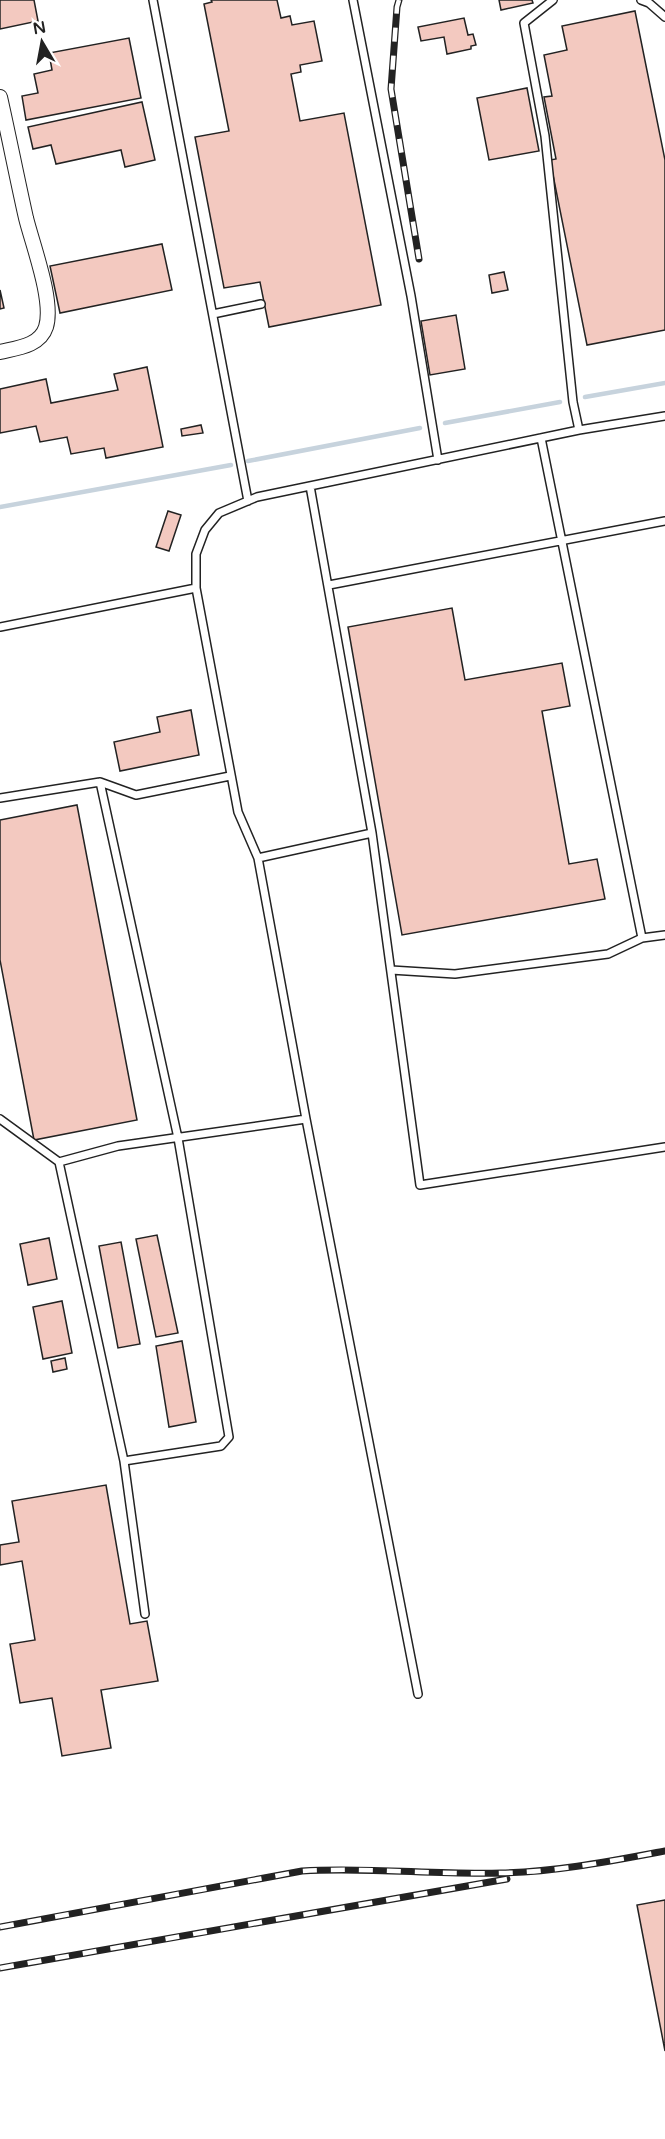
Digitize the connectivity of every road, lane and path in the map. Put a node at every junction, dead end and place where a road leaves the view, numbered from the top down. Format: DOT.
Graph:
graph roads {
  1 [pos="153,0"];
  2 [pos="353,0"];
  3 [pos="553,0"];
  4 [pos="641,0"];
  5 [pos="665,17"];
  6 [pos="0,97"];
  7 [pos="261,304"];
  8 [pos="213,314"];
  9 [pos="0,352"];
  10 [pos="665,416"];
  11 [pos="579,430"];
  12 [pos="541,438"];
  13 [pos="438,460"];
  14 [pos="310,486"];
  15 [pos="248,501"];
  16 [pos="665,521"];
  17 [pos="561,541"];
  18 [pos="329,585"];
  19 [pos="196,588"];
  20 [pos="0,627"];
  21 [pos="230,776"];
  22 [pos="100,782"];
  23 [pos="0,798"];
  24 [pos="372,833"];
  25 [pos="258,858"];
  26 [pos="665,934"];
  27 [pos="642,938"];
  28 [pos="391,970"];
  29 [pos="0,1119"];
  30 [pos="306,1119"];
  31 [pos="178,1138"];
  32 [pos="665,1147"];
  33 [pos="59,1162"];
  34 [pos="124,1461"];
  35 [pos="145,1614"];
  36 [pos="418,1694"];
  1 -- 8 [label="lane"];
  2 -- 13 [label="lane"];
  3 -- 11 [label="lane"];
  4 -- 5 [label="lane"];
  6 -- 9 [label="street"];
  7 -- 8 [label="lane"];
  8 -- 15 [label="lane"];
  10 -- 11 [label="lane"];
  11 -- 12 [label="lane"];
  12 -- 13 [label="lane"];
  12 -- 17 [label="lane"];
  13 -- 14 [label="lane"];
  14 -- 15 [label="lane"];
  14 -- 18 [label="lane"];
  15 -- 19 [label="lane"];
  16 -- 17 [label="lane"];
  17 -- 18 [label="lane"];
  17 -- 27 [label="lane"];
  18 -- 24 [label="lane"];
  19 -- 20 [label="lane"];
  19 -- 21 [label="lane"];
  21 -- 22 [label="lane"];
  21 -- 25 [label="lane"];
  22 -- 23 [label="lane"];
  22 -- 31 [label="lane"];
  24 -- 25 [label="lane"];
  24 -- 28 [label="lane"];
  25 -- 30 [label="lane"];
  26 -- 27 [label="lane"];
  27 -- 28 [label="lane"];
  28 -- 32 [label="lane"];
  29 -- 33 [label="lane"];
  30 -- 31 [label="lane"];
  30 -- 36 [label="lane"];
  31 -- 33 [label="lane"];
  31 -- 34 [label="lane"];
  33 -- 34 [label="lane"];
  34 -- 35 [label="lane"];
}
